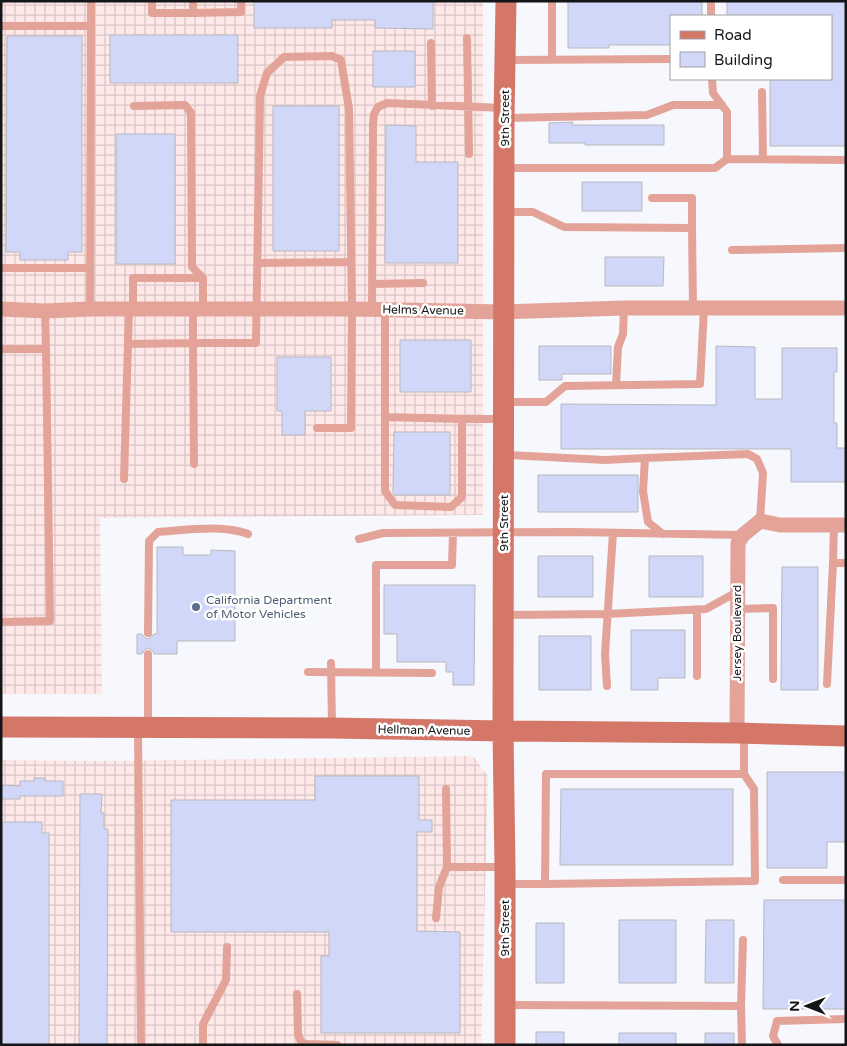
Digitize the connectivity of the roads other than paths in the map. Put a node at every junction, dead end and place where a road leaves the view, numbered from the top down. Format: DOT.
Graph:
graph roads {
  1 [pos="91,1"];
  2 [pos="152,1"];
  3 [pos="193,1"];
  4 [pos="241,1"];
  5 [pos="506,1"];
  6 [pos="552,1"];
  7 [pos="711,1"];
  8 [pos="193,13"];
  9 [pos="711,15"];
  10 [pos="1,26"];
  11 [pos="91,26"];
  12 [pos="467,38"];
  13 [pos="431,43"];
  14 [pos="670,59"];
  15 [pos="505,60"];
  16 [pos="552,60"];
  17 [pos="712,80"];
  18 [pos="762,92"];
  19 [pos="722,105"];
  20 [pos="134,106"];
  21 [pos="432,106"];
  22 [pos="467,107"];
  23 [pos="504,113"];
  24 [pos="468,154"];
  25 [pos="763,158"];
  26 [pos="727,159"];
  27 [pos="846,160"];
  28 [pos="504,168"];
  29 [pos="652,198"];
  30 [pos="504,212"];
  31 [pos="692,228"];
  32 [pos="846,248"];
  33 [pos="732,250"];
  34 [pos="351,262"];
  35 [pos="258,263"];
  36 [pos="1,268"];
  37 [pos="90,268"];
  38 [pos="203,278"];
  39 [pos="423,283"];
  40 [pos="372,284"];
  41 [pos="624,308"];
  42 [pos="698,308"];
  43 [pos="846,308"];
  44 [pos="1,309"];
  45 [pos="90,309"];
  46 [pos="131,309"];
  47 [pos="198,309"];
  48 [pos="257,309"];
  49 [pos="352,309"];
  50 [pos="379,309"];
  51 [pos="46,312"];
  52 [pos="504,312"];
  53 [pos="193,343"];
  54 [pos="128,344"];
  55 [pos="1,349"];
  56 [pos="46,349"];
  57 [pos="616,385"];
  58 [pos="504,410"];
  59 [pos="385,417"];
  60 [pos="462,419"];
  61 [pos="316,428"];
  62 [pos="504,455"];
  63 [pos="645,458"];
  64 [pos="194,464"];
  65 [pos="124,480"];
  66 [pos="760,521"];
  67 [pos="840,525"];
  68 [pos="453,533"];
  69 [pos="613,533"];
  70 [pos="248,534"];
  71 [pos="504,534"];
  72 [pos="663,534"];
  73 [pos="743,535"];
  74 [pos="359,539"];
  75 [pos="833,563"];
  76 [pos="846,563"];
  77 [pos="737,592"];
  78 [pos="737,609"];
  79 [pos="697,610"];
  80 [pos="607,614"];
  81 [pos="503,615"];
  82 [pos="1,622"];
  83 [pos="148,634"];
  84 [pos="148,654"];
  85 [pos="331,662"];
  86 [pos="308,672"];
  87 [pos="331,672"];
  88 [pos="376,673"];
  89 [pos="432,673"];
  90 [pos="697,676"];
  91 [pos="773,679"];
  92 [pos="828,684"];
  93 [pos="606,686"];
  94 [pos="1,727"];
  95 [pos="143,727"];
  96 [pos="332,728"];
  97 [pos="503,732"];
  98 [pos="740,733"];
  99 [pos="846,736"];
  100 [pos="744,774"];
  101 [pos="446,789"];
  102 [pos="447,867"];
  103 [pos="505,876"];
  104 [pos="783,880"];
  105 [pos="846,880"];
  106 [pos="545,884"];
  107 [pos="436,918"];
  108 [pos="743,940"];
  109 [pos="227,947"];
  110 [pos="297,994"];
  111 [pos="505,1005"];
  112 [pos="741,1006"];
  113 [pos="846,1019"];
  114 [pos="141,1045"];
  115 [pos="203,1045"];
  116 [pos="337,1045"];
  117 [pos="505,1045"];
  118 [pos="742,1045"];
  119 [pos="778,1045"];
  1 -- 11 [label="lane"];
  2 -- 8 [label="lane"];
  3 -- 8 [label="lane"];
  4 -- 8 [label="lane"];
  5 -- 15 [label="street, 9th Street"];
  6 -- 16 [label="lane"];
  7 -- 9 [label="lane"];
  10 -- 11 [label="lane"];
  11 -- 37 [label="lane"];
  12 -- 22 [label="lane"];
  13 -- 21 [label="lane"];
  14 -- 16 [label="lane"];
  15 -- 16 [label="lane"];
  15 -- 23 [label="street, 9th Street"];
  17 -- 19 [label="lane"];
  18 -- 25 [label="lane"];
  19 -- 23 [label="lane"];
  19 -- 26 [label="lane"];
  20 -- 38 [label="lane"];
  21 -- 22 [label="lane"];
  21 -- 40 [label="lane"];
  22 -- 23 [label="lane"];
  22 -- 24 [label="lane"];
  23 -- 28 [label="street, 9th Street"];
  25 -- 26 [label="lane"];
  25 -- 27 [label="lane"];
  26 -- 28 [label="lane"];
  28 -- 30 [label="street, 9th Street"];
  29 -- 31 [label="lane"];
  30 -- 31 [label="lane"];
  30 -- 52 [label="street, 9th Street"];
  31 -- 42 [label="lane"];
  32 -- 33 [label="lane"];
  34 -- 35 [label="lane"];
  34 -- 35 [label="lane"];
  34 -- 49 [label="lane"];
  35 -- 48 [label="lane"];
  36 -- 37 [label="lane"];
  37 -- 45 [label="lane"];
  38 -- 46 [label="lane"];
  38 -- 47 [label="lane"];
  39 -- 40 [label="lane"];
  40 -- 50 [label="lane"];
  41 -- 42 [label="street, Helms Avenue"];
  41 -- 52 [label="street, Helms Avenue"];
  41 -- 57 [label="lane"];
  42 -- 43 [label="street, Helms Avenue"];
  42 -- 57 [label="lane"];
  44 -- 51 [label="street, Helms Avenue"];
  45 -- 46 [label="street, Helms Avenue"];
  45 -- 51 [label="street, Helms Avenue"];
  46 -- 47 [label="street, Helms Avenue"];
  46 -- 54 [label="lane"];
  47 -- 48 [label="street, Helms Avenue"];
  47 -- 53 [label="lane"];
  48 -- 49 [label="street, Helms Avenue"];
  48 -- 53 [label="lane"];
  49 -- 50 [label="street, Helms Avenue"];
  49 -- 61 [label="lane"];
  50 -- 52 [label="street, Helms Avenue"];
  50 -- 59 [label="lane"];
  51 -- 56 [label="lane"];
  52 -- 58 [label="street, 9th Street"];
  53 -- 54 [label="lane"];
  53 -- 64 [label="lane"];
  54 -- 65 [label="lane"];
  55 -- 56 [label="lane"];
  56 -- 82 [label="lane"];
  57 -- 58 [label="lane"];
  58 -- 60 [label="lane"];
  58 -- 62 [label="street, 9th Street"];
  59 -- 60 [label="lane"];
  59 -- 60 [label="lane"];
  62 -- 63 [label="lane"];
  62 -- 71 [label="street, 9th Street"];
  63 -- 66 [label="lane"];
  63 -- 72 [label="lane"];
  66 -- 67 [label="street"];
  66 -- 73 [label="street"];
  67 -- 75 [label="lane"];
  68 -- 71 [label="lane"];
  68 -- 74 [label="lane"];
  68 -- 88 [label="lane"];
  69 -- 71 [label="lane"];
  69 -- 72 [label="lane"];
  69 -- 80 [label="lane"];
  70 -- 83 [label="lane"];
  71 -- 81 [label="street, 9th Street"];
  72 -- 73 [label="lane"];
  73 -- 77 [label="street, Jersey Boulevard"];
  75 -- 76 [label="lane"];
  75 -- 92 [label="lane"];
  77 -- 78 [label="street, Jersey Boulevard"];
  77 -- 79 [label="lane"];
  78 -- 91 [label="lane"];
  78 -- 98 [label="street, Jersey Boulevard"];
  79 -- 80 [label="lane"];
  79 -- 90 [label="lane"];
  80 -- 81 [label="lane"];
  80 -- 93 [label="lane"];
  81 -- 97 [label="street, 9th Street"];
  84 -- 95 [label="lane"];
  85 -- 87 [label="lane"];
  86 -- 87 [label="lane"];
  87 -- 88 [label="lane"];
  87 -- 96 [label="lane"];
  88 -- 89 [label="lane"];
  94 -- 95 [label="street, Hellman Avenue"];
  95 -- 96 [label="street, Hellman Avenue"];
  95 -- 114 [label="lane"];
  96 -- 97 [label="street, Hellman Avenue"];
  97 -- 98 [label="street, Hellman Avenue"];
  97 -- 103 [label="street, 9th Street"];
  98 -- 99 [label="street, Hellman Avenue"];
  98 -- 100 [label="lane"];
  100 -- 106 [label="lane"];
  100 -- 106 [label="lane"];
  101 -- 102 [label="lane"];
  102 -- 103 [label="lane"];
  102 -- 107 [label="lane"];
  103 -- 106 [label="lane"];
  103 -- 111 [label="street, 9th Street"];
  104 -- 105 [label="lane"];
  108 -- 112 [label="lane"];
  109 -- 115 [label="lane"];
  110 -- 116 [label="lane"];
  111 -- 112 [label="lane"];
  111 -- 117 [label="street, 9th Street"];
  112 -- 118 [label="lane"];
  113 -- 119 [label="lane"];
}
